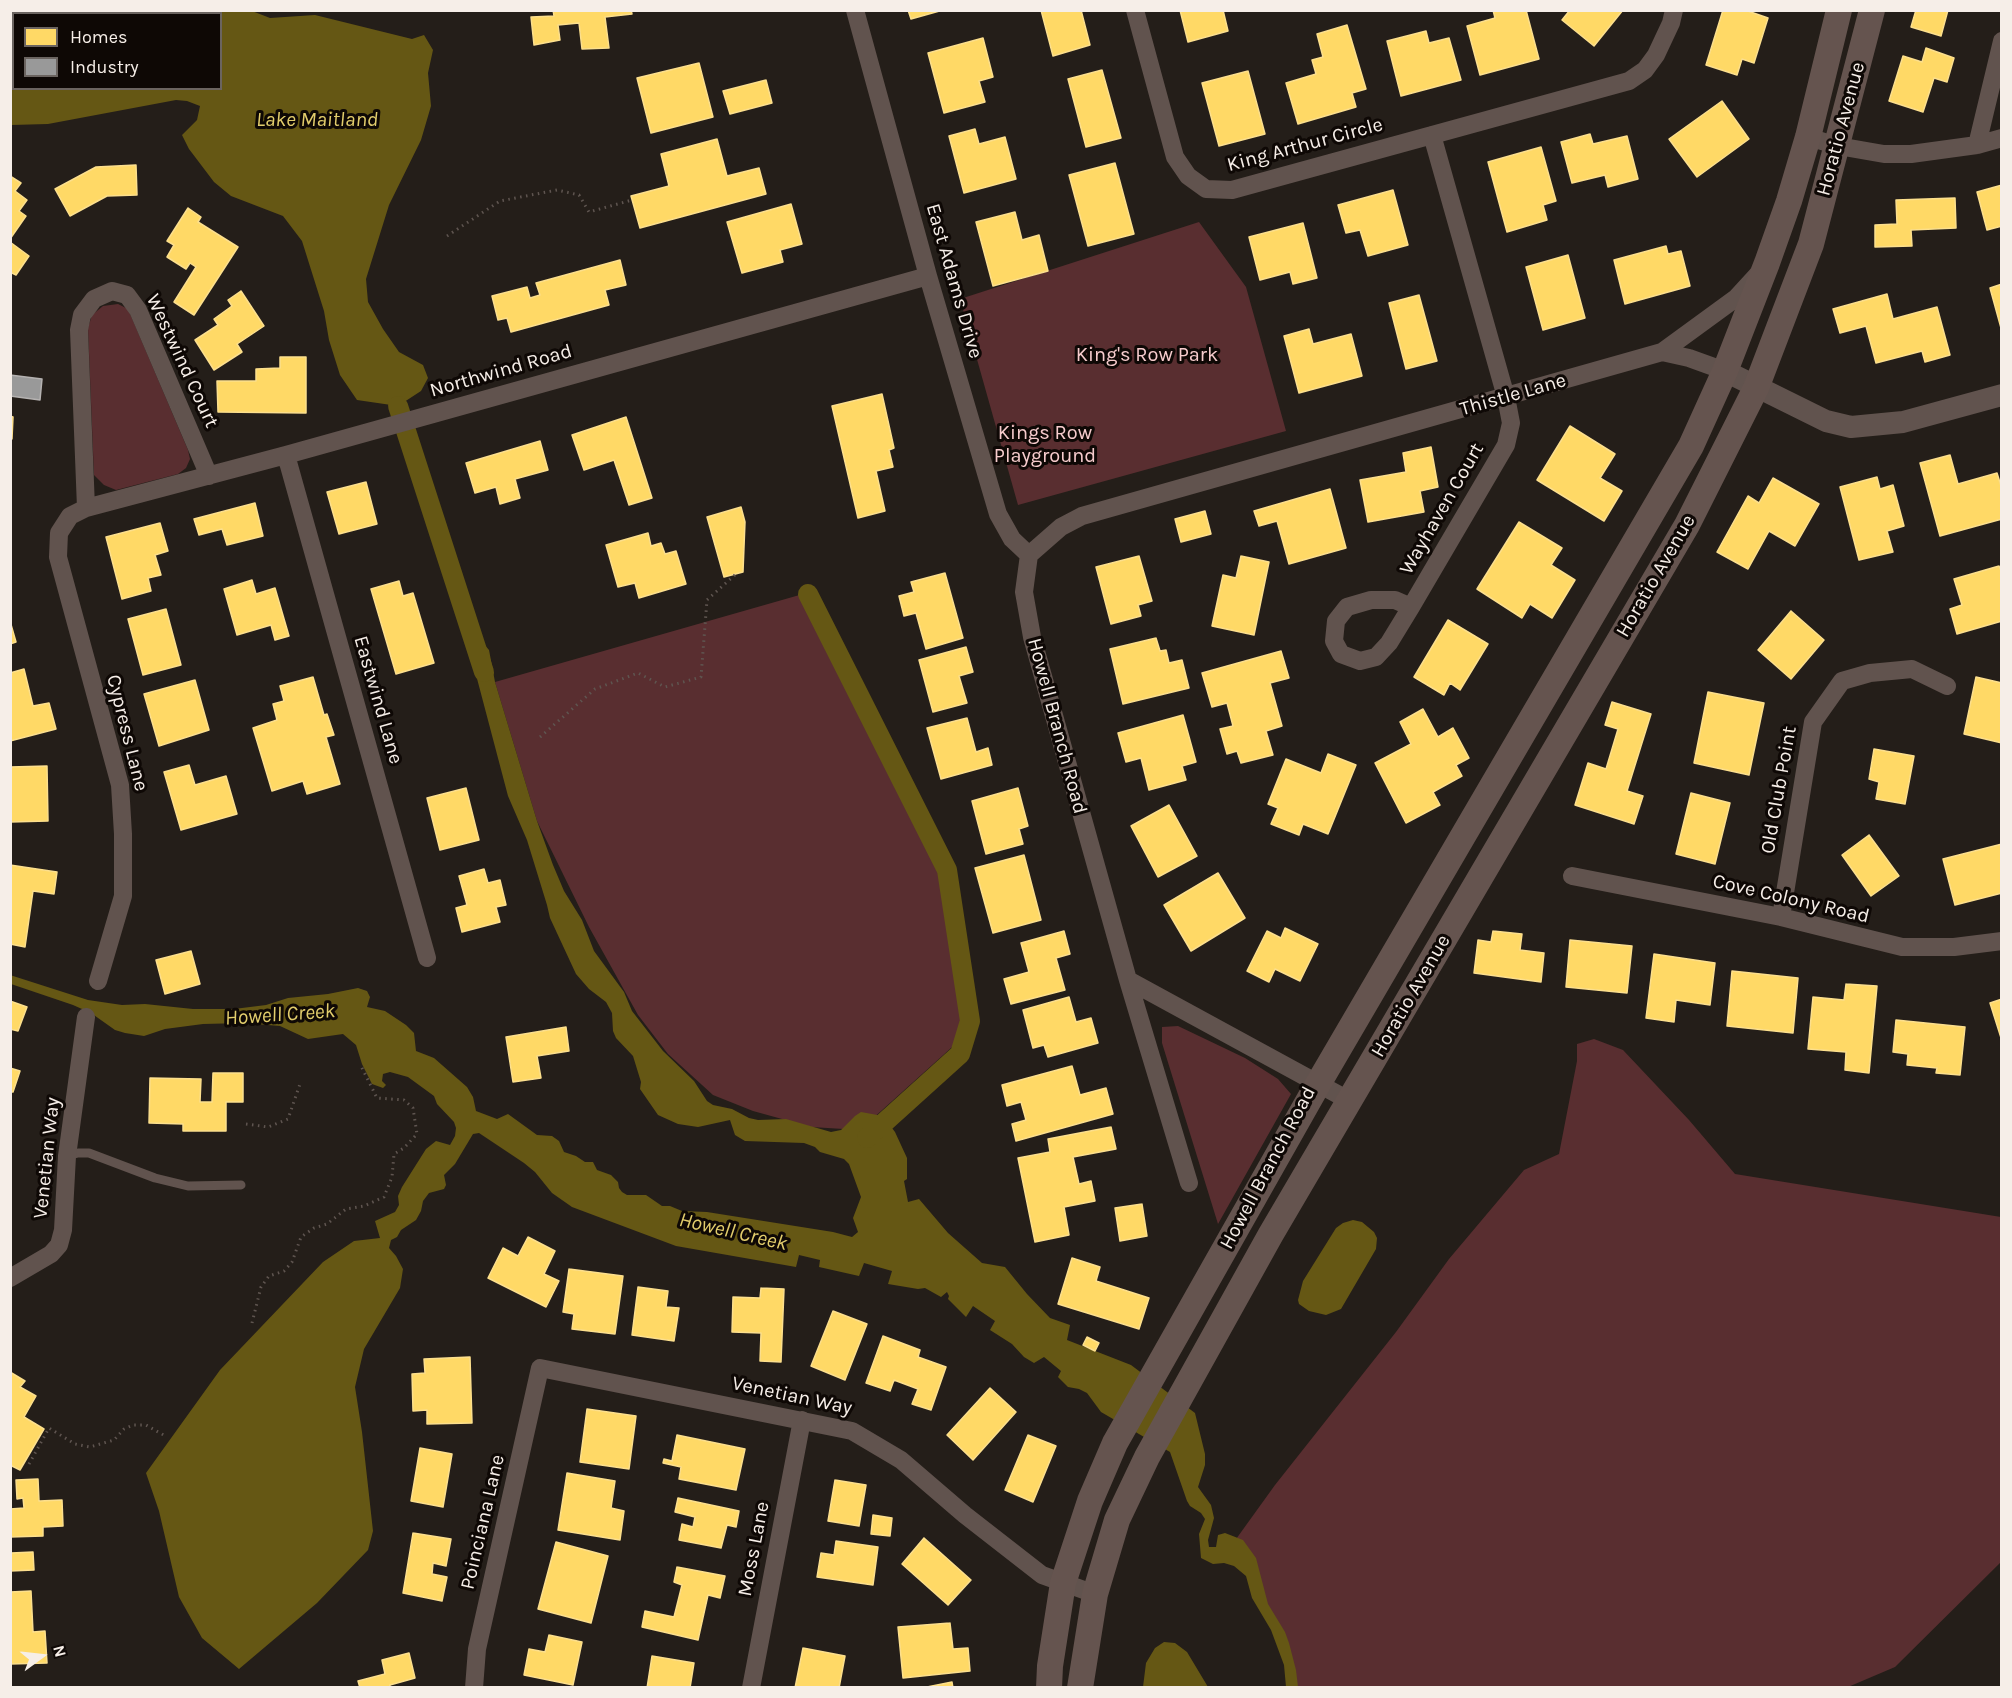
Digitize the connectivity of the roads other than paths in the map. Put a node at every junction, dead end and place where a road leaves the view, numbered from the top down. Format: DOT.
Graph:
graph roads {
  1 [pos="855,10"];
  2 [pos="1135,10"];
  3 [pos="1674,10"];
  4 [pos="1839,10"];
  5 [pos="1872,10"];
  6 [pos="2001,41"];
  7 [pos="1432,135"];
  8 [pos="1808,137"];
  9 [pos="2001,138"];
  10 [pos="1977,145"];
  11 [pos="1838,146"];
  12 [pos="1767,263"];
  13 [pos="928,276"];
  14 [pos="1662,352"];
  15 [pos="1725,371"];
  16 [pos="1756,388"];
  17 [pos="2001,395"];
  18 [pos="1506,397"];
  19 [pos="286,454"];
  20 [pos="209,476"];
  21 [pos="86,508"];
  22 [pos="1029,555"];
  23 [pos="1411,607"];
  24 [pos="1947,686"];
  25 [pos="1525,731"];
  26 [pos="1556,749"];
  27 [pos="1572,876"];
  28 [pos="1781,917"];
  29 [pos="2001,941"];
  30 [pos="427,958"];
  31 [pos="1128,980"];
  32 [pos="98,981"];
  33 [pos="86,1017"];
  34 [pos="1317,1084"];
  35 [pos="1350,1101"];
  36 [pos="68,1156"];
  37 [pos="1189,1183"];
  38 [pos="241,1185"];
  39 [pos="10,1278"];
  40 [pos="540,1368"];
  41 [pos="802,1420"];
  42 [pos="1063,1583"];
  43 [pos="1095,1594"];
  44 [pos="474,1688"];
  45 [pos="751,1688"];
  46 [pos="1049,1688"];
  47 [pos="1080,1688"];
  1 -- 13 [label="street, East Adams Drive"];
  2 -- 7 [label="street, King Arthur Circle"];
  3 -- 7 [label="street, King Arthur Circle"];
  4 -- 8 [label="main road, Horatio Avenue"];
  5 -- 11 [label="main road, Horatio Avenue"];
  6 -- 10 [label="street"];
  7 -- 18 [label="street"];
  8 -- 11 [label="street"];
  8 -- 12 [label="main road, Horatio Avenue"];
  9 -- 10 [label="street"];
  10 -- 11 [label="street"];
  11 -- 16 [label="main road, Horatio Avenue"];
  12 -- 14 [label="street"];
  12 -- 15 [label="main road, Horatio Avenue"];
  13 -- 19 [label="street, Northwind Road"];
  13 -- 22 [label="street, East Adams Drive"];
  14 -- 15 [label="street, Thistle Lane"];
  14 -- 18 [label="street, Thistle Lane"];
  15 -- 16 [label="street, Thistle Lane"];
  15 -- 25 [label="main road, Horatio Avenue"];
  16 -- 17 [label="street, Thistle Lane"];
  16 -- 26 [label="main road, Horatio Avenue"];
  18 -- 22 [label="street, Thistle Lane"];
  18 -- 23 [label="street, Wayhaven Court"];
  19 -- 20 [label="street, Northwind Road"];
  19 -- 30 [label="street, Eastwind Lane"];
  20 -- 21 [label="street, Northwind Road"];
  20 -- 21 [label="street, Westwind Court"];
  21 -- 32 [label="street, Cypress Lane"];
  22 -- 31 [label="street, Howell Branch Road"];
  24 -- 28 [label="street, Old Club Point"];
  25 -- 26 [label="main road"];
  25 -- 34 [label="main road, Horatio Avenue"];
  26 -- 35 [label="main road, Horatio Avenue"];
  27 -- 28 [label="street, Cove Colony Road"];
  28 -- 29 [label="street, Cove Colony Road"];
  31 -- 34 [label="street, Howell Branch Road"];
  31 -- 37 [label="street"];
  33 -- 36 [label="street, Venetian Way"];
  34 -- 35 [label="street"];
  34 -- 42 [label="main road, Howell Branch Road"];
  35 -- 43 [label="main road, Howell Branch Road"];
  36 -- 38 [label="lane"];
  36 -- 39 [label="street, Venetian Way"];
  40 -- 41 [label="street, Venetian Way"];
  40 -- 44 [label="street, Poinciana Lane"];
  41 -- 42 [label="street, Venetian Way"];
  41 -- 45 [label="street, Moss Lane"];
  42 -- 43 [label="street, Venetian Way"];
  42 -- 46 [label="main road, Howell Branch Road"];
  43 -- 47 [label="main road, Howell Branch Road"];
}
